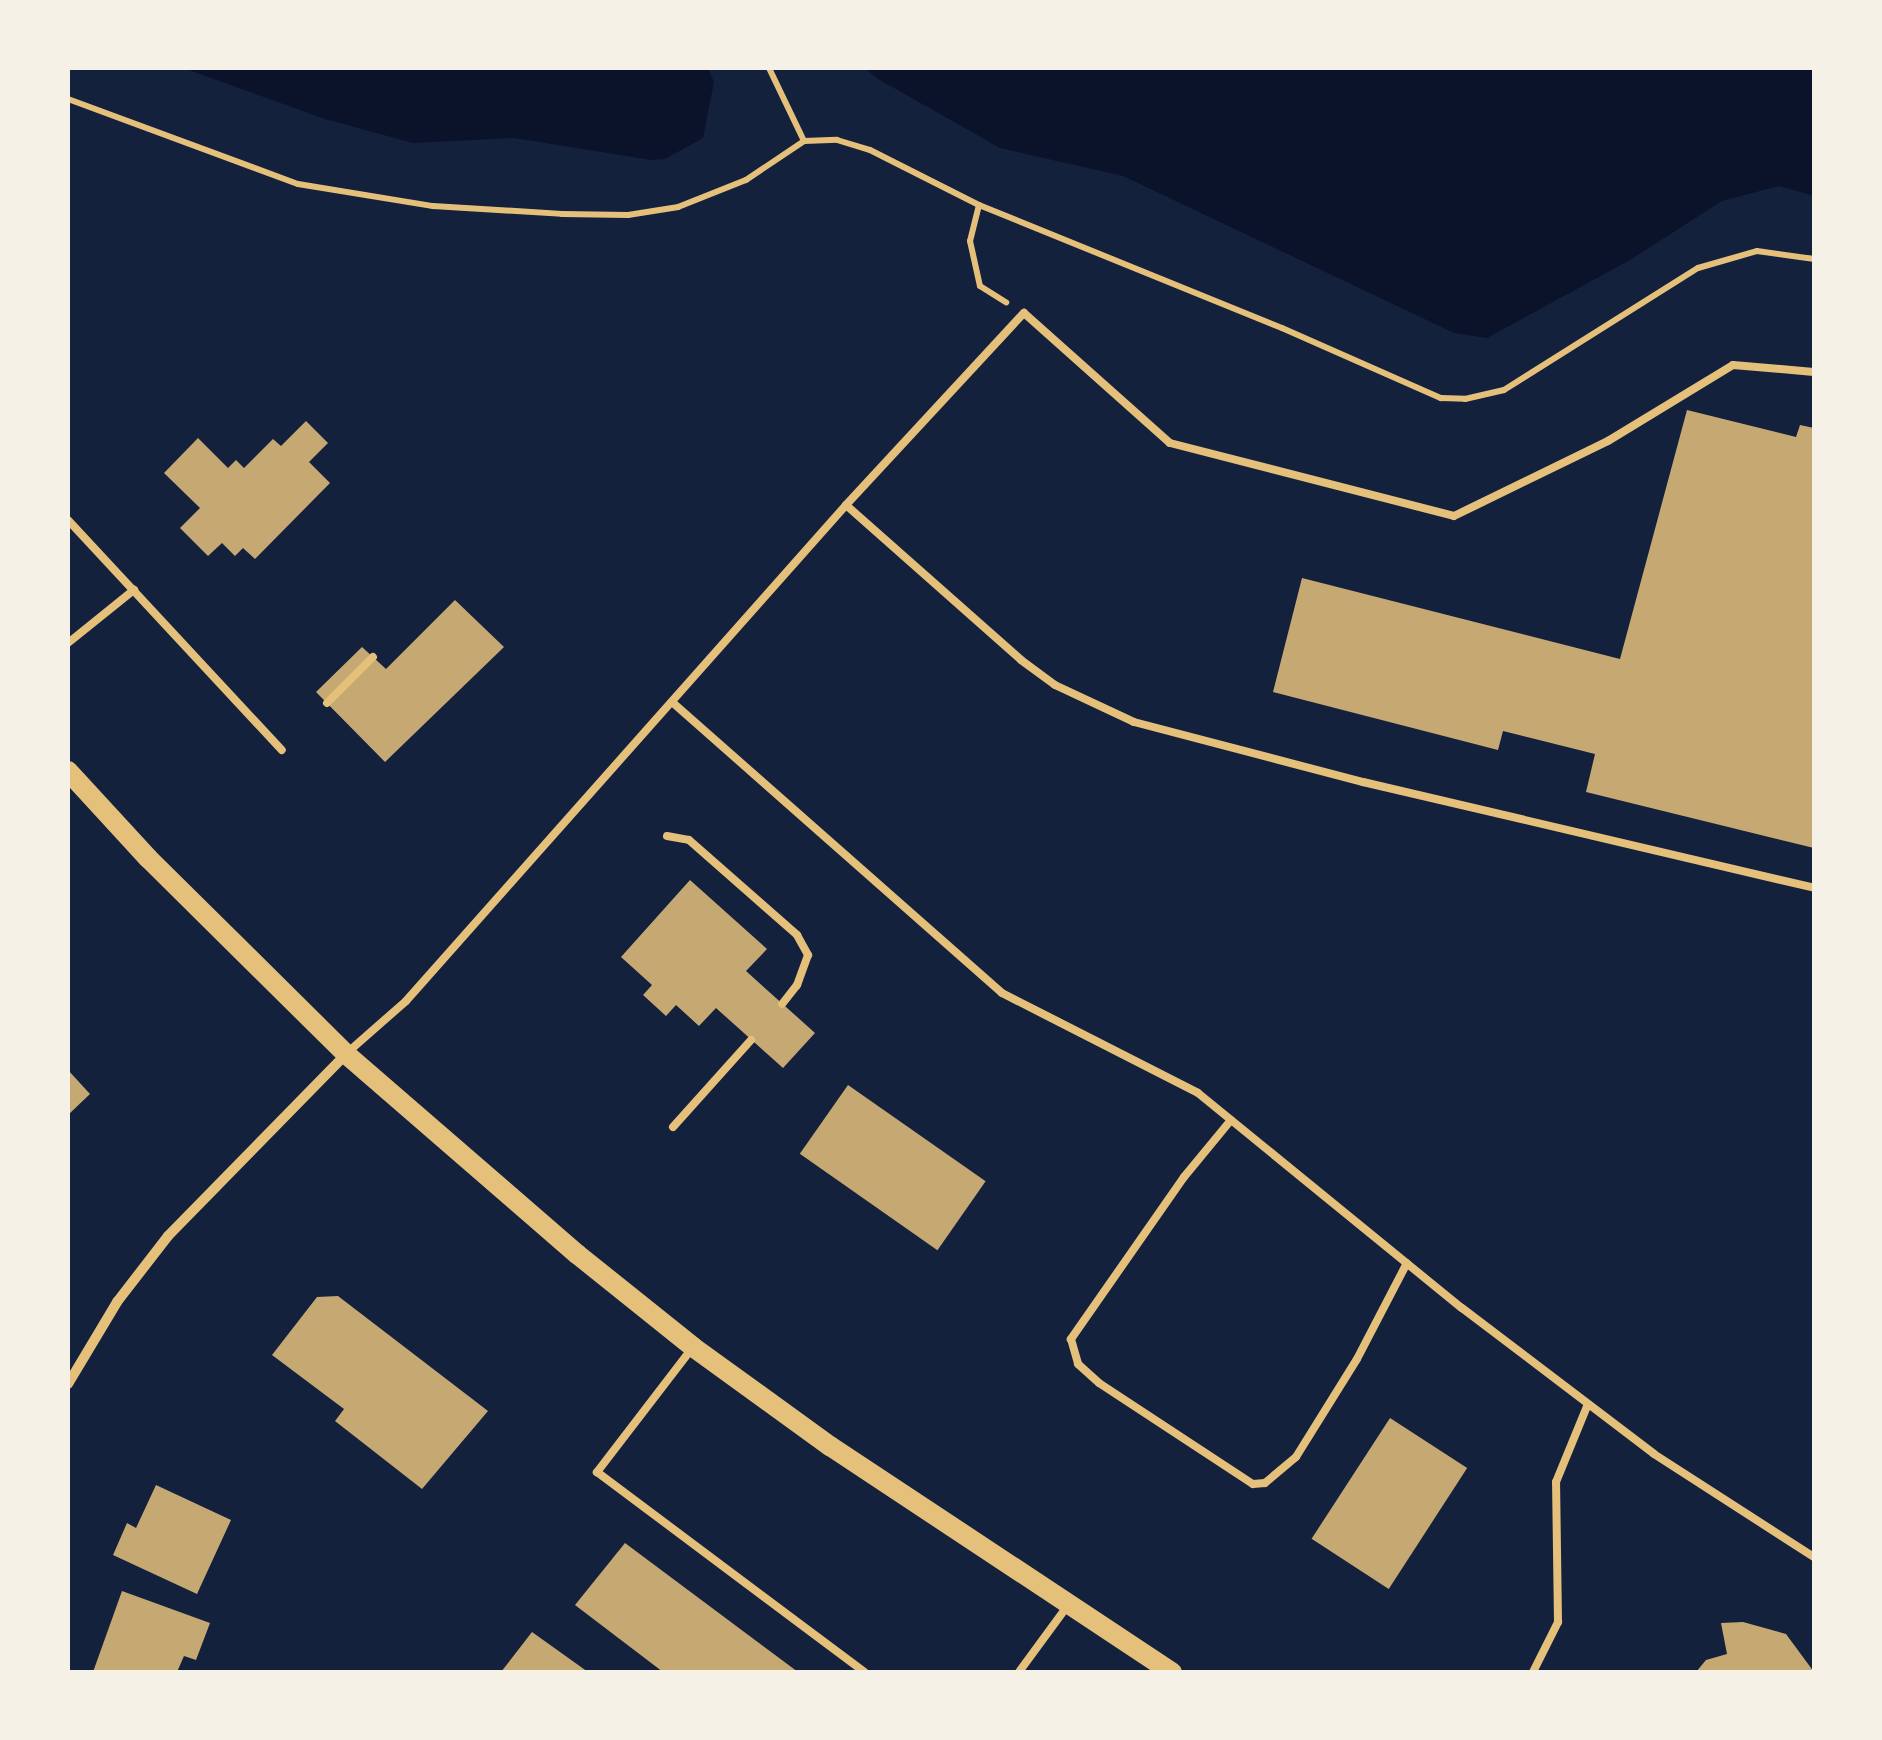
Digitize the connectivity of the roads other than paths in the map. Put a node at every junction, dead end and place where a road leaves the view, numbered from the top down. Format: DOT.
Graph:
graph roads {
  1 [pos="1814,372"];
  2 [pos="846,505"];
  3 [pos="68,520"];
  4 [pos="134,590"];
  5 [pos="68,643"];
  6 [pos="373,657"];
  7 [pos="672,702"];
  8 [pos="327,703"];
  9 [pos="282,750"];
  10 [pos="68,771"];
  11 [pos="667,836"];
  12 [pos="1814,888"];
  13 [pos="782,1004"];
  14 [pos="751,1040"];
  15 [pos="346,1054"];
  16 [pos="1230,1120"];
  17 [pos="674,1127"];
  18 [pos="1407,1263"];
  19 [pos="693,1348"];
  20 [pos="68,1384"];
  21 [pos="1588,1404"];
  22 [pos="1814,1557"];
  23 [pos="1068,1605"];
  24 [pos="864,1672"];
  25 [pos="1019,1672"];
  26 [pos="1172,1672"];
  27 [pos="1533,1672"];
  1 -- 2 [label="lane"];
  2 -- 7 [label="lane"];
  2 -- 12 [label="lane"];
  3 -- 4 [label="lane"];
  4 -- 5 [label="lane"];
  4 -- 9 [label="lane"];
  6 -- 8 [label="lane"];
  7 -- 15 [label="lane"];
  7 -- 16 [label="lane"];
  10 -- 15 [label="main road"];
  11 -- 13 [label="lane"];
  14 -- 17 [label="lane"];
  15 -- 19 [label="main road"];
  15 -- 20 [label="street"];
  16 -- 18 [label="lane"];
  16 -- 18 [label="lane"];
  18 -- 21 [label="lane"];
  19 -- 23 [label="main road"];
  19 -- 24 [label="lane"];
  21 -- 22 [label="lane"];
  21 -- 27 [label="lane"];
  23 -- 25 [label="lane"];
  23 -- 26 [label="main road"];
}
